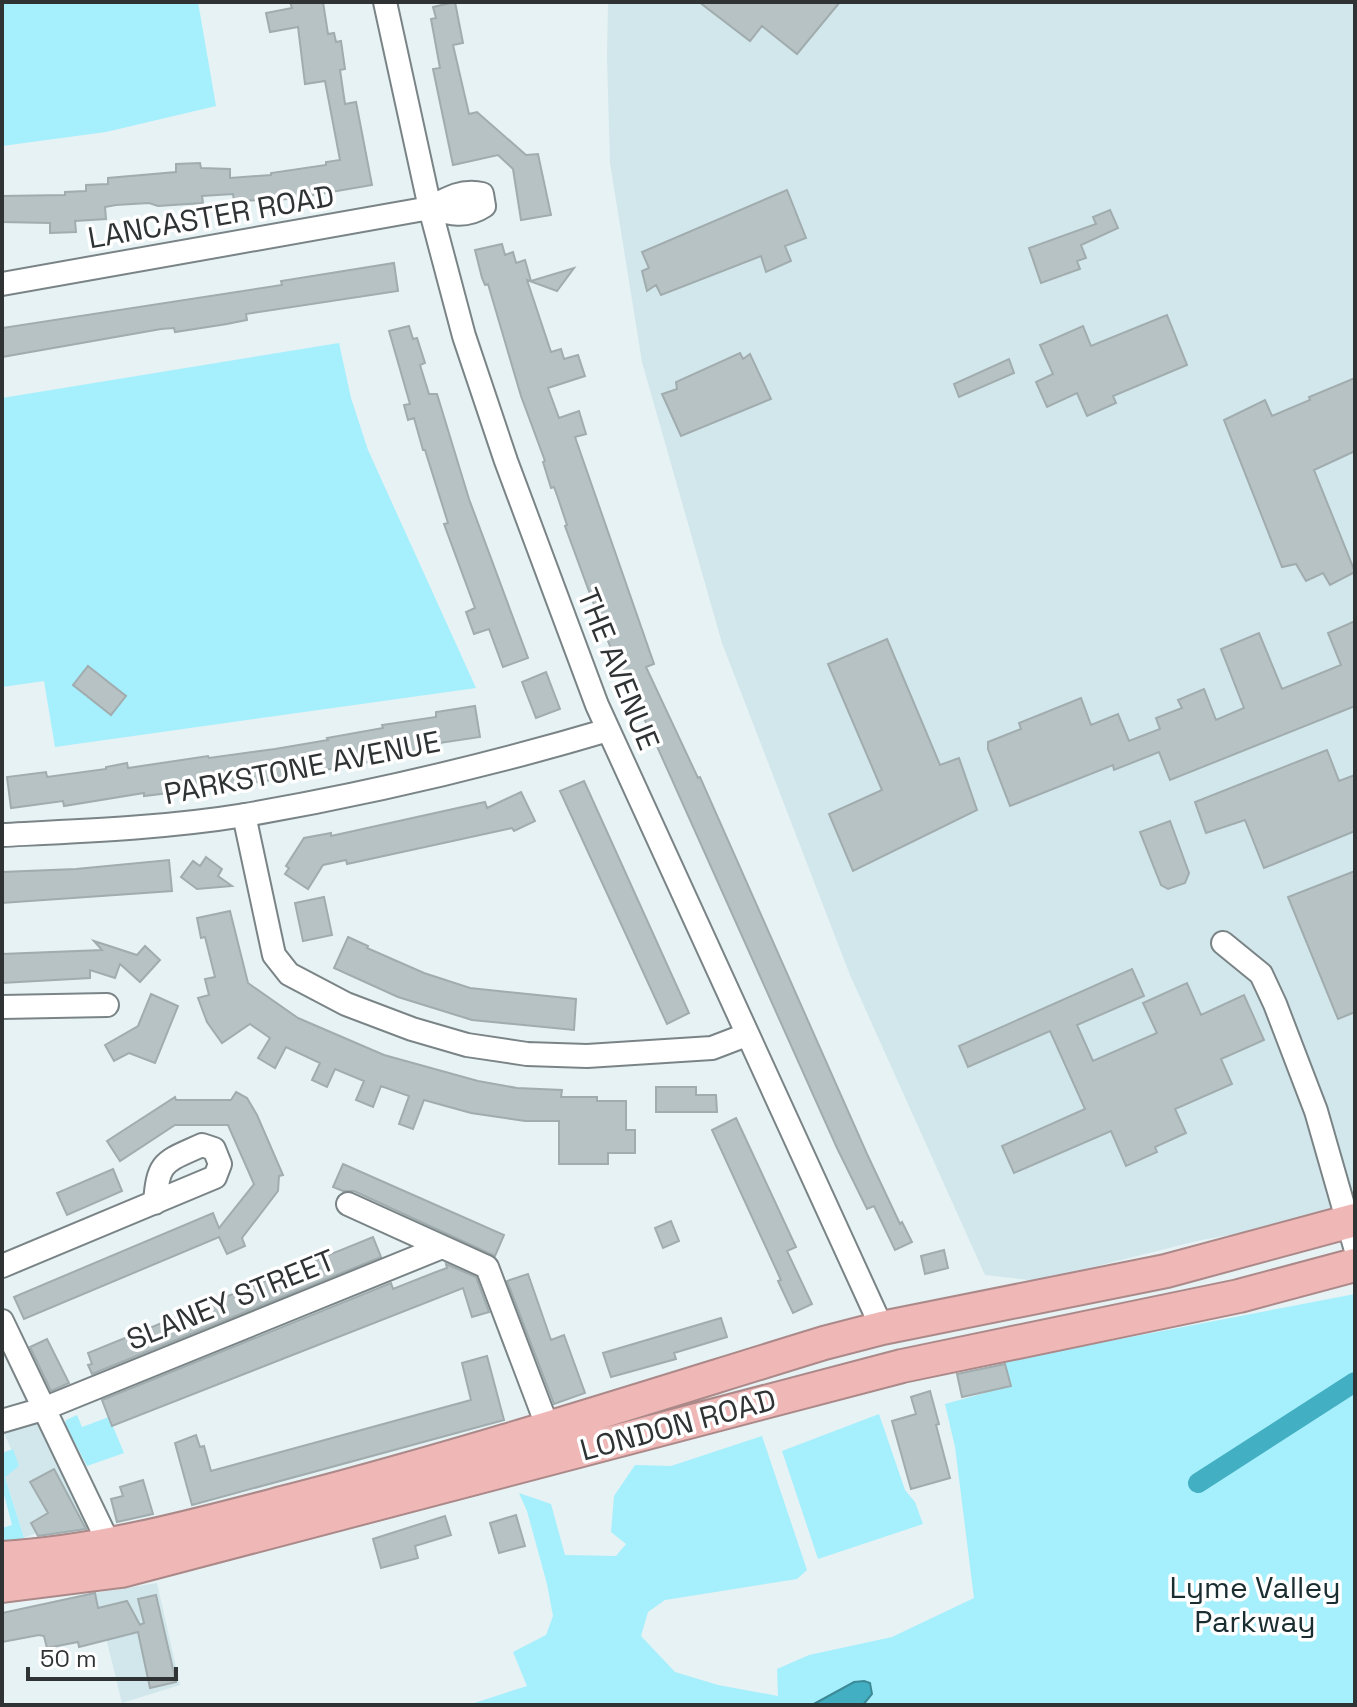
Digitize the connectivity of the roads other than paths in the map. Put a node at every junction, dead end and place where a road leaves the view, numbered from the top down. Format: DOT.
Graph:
graph roads {
  1 [pos="385,2"];
  2 [pos="430,208"];
  3 [pos="2,284"];
  4 [pos="608,730"];
  5 [pos="244,815"];
  6 [pos="2,835"];
  7 [pos="1223,943"];
  8 [pos="107,1005"];
  9 [pos="2,1007"];
  10 [pos="746,1035"];
  11 [pos="155,1203"];
  12 [pos="348,1204"];
  13 [pos="1353,1230"];
  14 [pos="442,1247"];
  15 [pos="1355,1265"];
  16 [pos="2,1266"];
  17 [pos="2,1321"];
  18 [pos="882,1328"];
  19 [pos="894,1368"];
  20 [pos="43,1409"];
  21 [pos="2,1421"];
  22 [pos="548,1428"];
  23 [pos="109,1544"];
  24 [pos="2,1558"];
  25 [pos="2,1586"];
  1 -- 2 [label="street, THE AVENUE"];
  2 -- 3 [label="street, LANCASTER ROAD"];
  2 -- 4 [label="street, THE AVENUE"];
  4 -- 5 [label="street, PARKSTONE AVENUE"];
  4 -- 10 [label="street, THE AVENUE"];
  5 -- 6 [label="street, PARKSTONE AVENUE"];
  5 -- 10 [label="street"];
  7 -- 13 [label="street"];
  8 -- 9 [label="street"];
  10 -- 18 [label="street, THE AVENUE"];
  11 -- 16 [label="street"];
  12 -- 14 [label="street"];
  13 -- 18 [label="highway, LONDON ROAD"];
  14 -- 20 [label="street, SLANEY STREET"];
  14 -- 22 [label="street"];
  15 -- 19 [label="highway, LONDON ROAD"];
  17 -- 20 [label="street"];
  18 -- 19 [label="highway"];
  18 -- 22 [label="highway, LONDON ROAD"];
  19 -- 25 [label="highway, LONDON ROAD"];
  20 -- 21 [label="street, SLANEY STREET"];
  20 -- 23 [label="street"];
  22 -- 23 [label="highway, LONDON ROAD"];
  23 -- 24 [label="highway, LONDON ROAD"];
}
